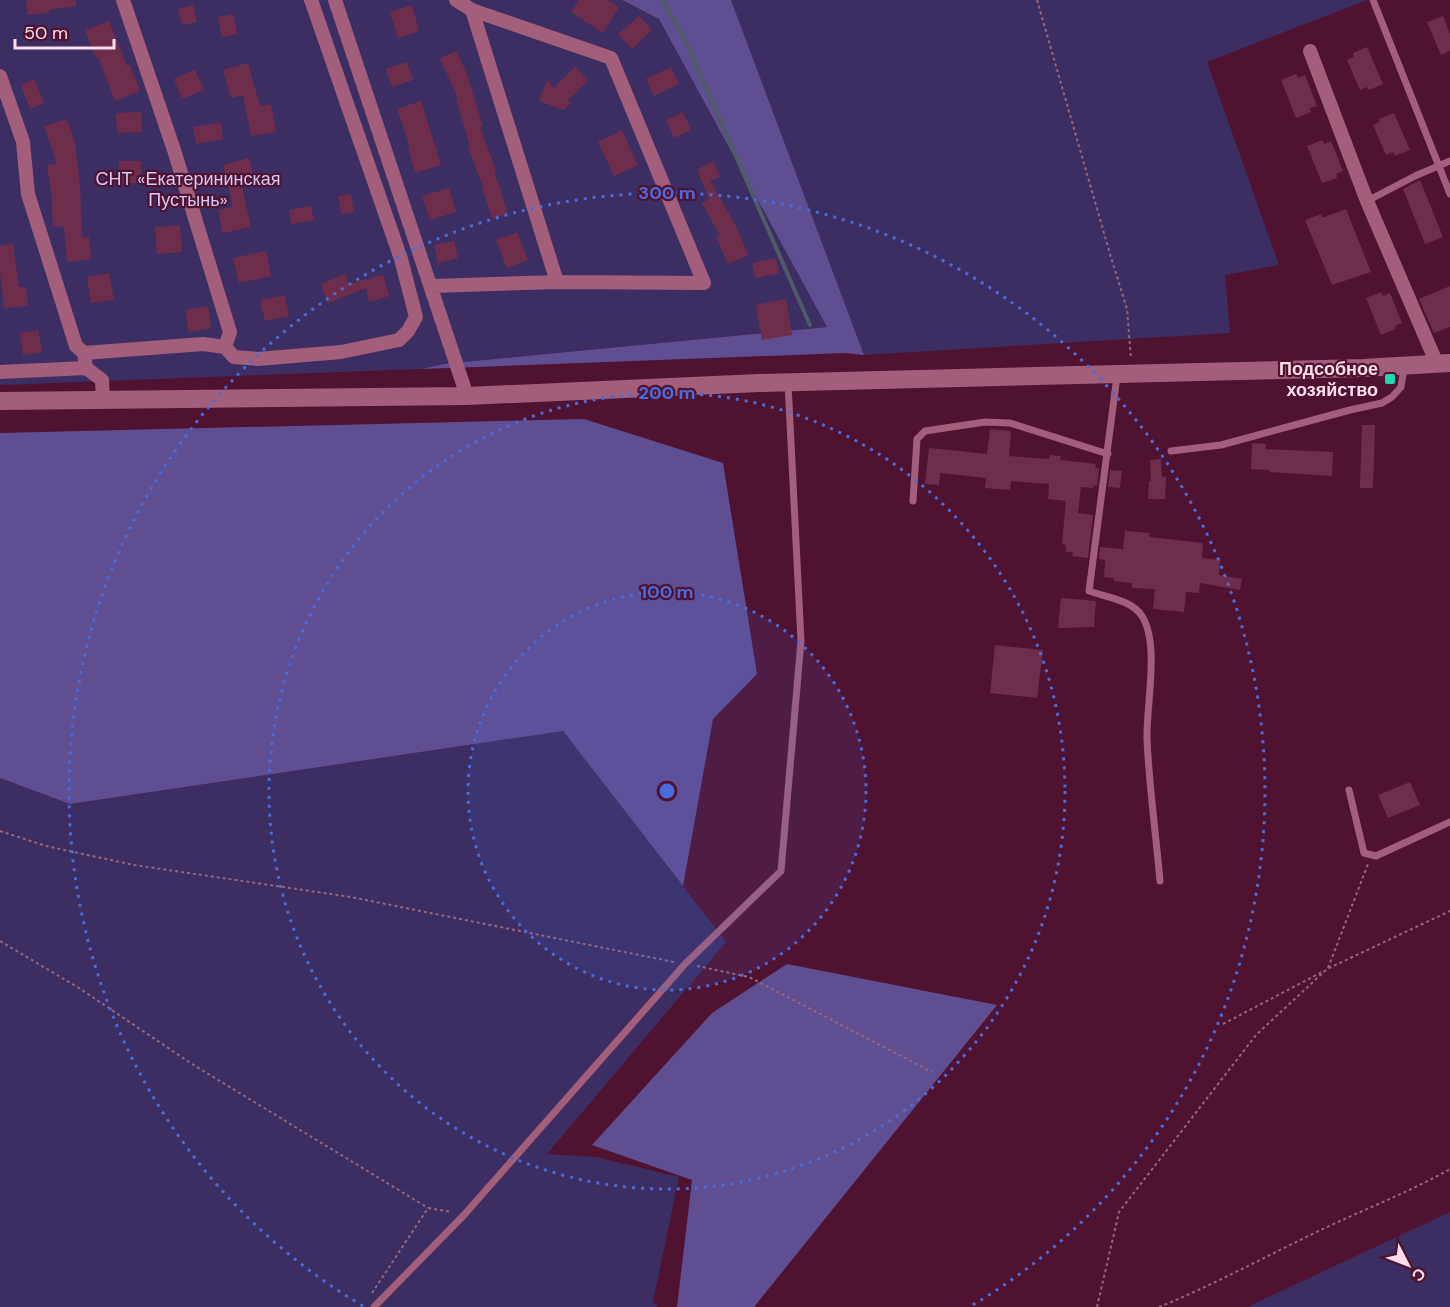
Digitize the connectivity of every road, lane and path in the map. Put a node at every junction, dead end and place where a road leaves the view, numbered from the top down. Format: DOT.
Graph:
graph roads {
  1 [pos="123,0"];
  2 [pos="312,0"];
  3 [pos="335,0"];
  4 [pos="456,0"];
  5 [pos="1038,0"];
  6 [pos="1373,0"];
  7 [pos="472,10"];
  8 [pos="1310,51"];
  9 [pos="0,76"];
  10 [pos="1450,161"];
  11 [pos="1440,166"];
  12 [pos="1450,194"];
  13 [pos="1367,201"];
  14 [pos="557,282"];
  15 [pos="432,286"];
  16 [pos="225,347"];
  17 [pos="84,353"];
  18 [pos="1444,363"];
  19 [pos="1404,366"];
  20 [pos="86,368"];
  21 [pos="0,372"];
  22 [pos="1125,374"];
  23 [pos="788,383"];
  24 [pos="468,396"];
  25 [pos="103,399"];
  26 [pos="0,401"];
  27 [pos="1171,451"];
  28 [pos="1108,454"];
  29 [pos="913,501"];
  30 [pos="1349,789"];
  31 [pos="1450,822"];
  32 [pos="0,831"];
  33 [pos="1371,855"];
  34 [pos="1160,880"];
  35 [pos="1450,911"];
  36 [pos="0,941"];
  37 [pos="685,964"];
  38 [pos="1327,969"];
  39 [pos="1223,1024"];
  40 [pos="932,1072"];
  41 [pos="1450,1169"];
  42 [pos="428,1208"];
  43 [pos="464,1215"];
  44 [pos="369,1297"];
  45 [pos="374,1307"];
  46 [pos="1097,1307"];
  47 [pos="1159,1307"];
  1 -- 16 [label="street"];
  2 -- 16 [label="street"];
  3 -- 15 [label="street"];
  4 -- 7 [label="street"];
  5 -- 22 [label="path"];
  6 -- 11 [label="lane"];
  7 -- 14 [label="street"];
  7 -- 14 [label="street"];
  8 -- 13 [label="street"];
  9 -- 17 [label="street"];
  10 -- 11 [label="lane"];
  11 -- 12 [label="lane"];
  11 -- 13 [label="lane"];
  13 -- 18 [label="street"];
  14 -- 15 [label="street"];
  15 -- 24 [label="street"];
  16 -- 17 [label="street"];
  17 -- 20 [label="street"];
  18 -- 19 [label="main road"];
  19 -- 22 [label="main road"];
  19 -- 27 [label="lane"];
  20 -- 21 [label="street"];
  20 -- 25 [label="street"];
  22 -- 23 [label="main road"];
  22 -- 28 [label="lane"];
  23 -- 24 [label="main road"];
  23 -- 37 [label="lane"];
  24 -- 25 [label="main road"];
  25 -- 26 [label="main road"];
  28 -- 29 [label="lane"];
  28 -- 34 [label="lane"];
  30 -- 33 [label="lane"];
  31 -- 33 [label="lane"];
  32 -- 37 [label="path"];
  33 -- 38 [label="path"];
  35 -- 38 [label="path"];
  36 -- 42 [label="path"];
  37 -- 40 [label="path"];
  37 -- 43 [label="lane"];
  38 -- 39 [label="path"];
  38 -- 46 [label="path"];
  41 -- 47 [label="path"];
  42 -- 43 [label="path"];
  42 -- 44 [label="path"];
  43 -- 45 [label="lane"];
}
